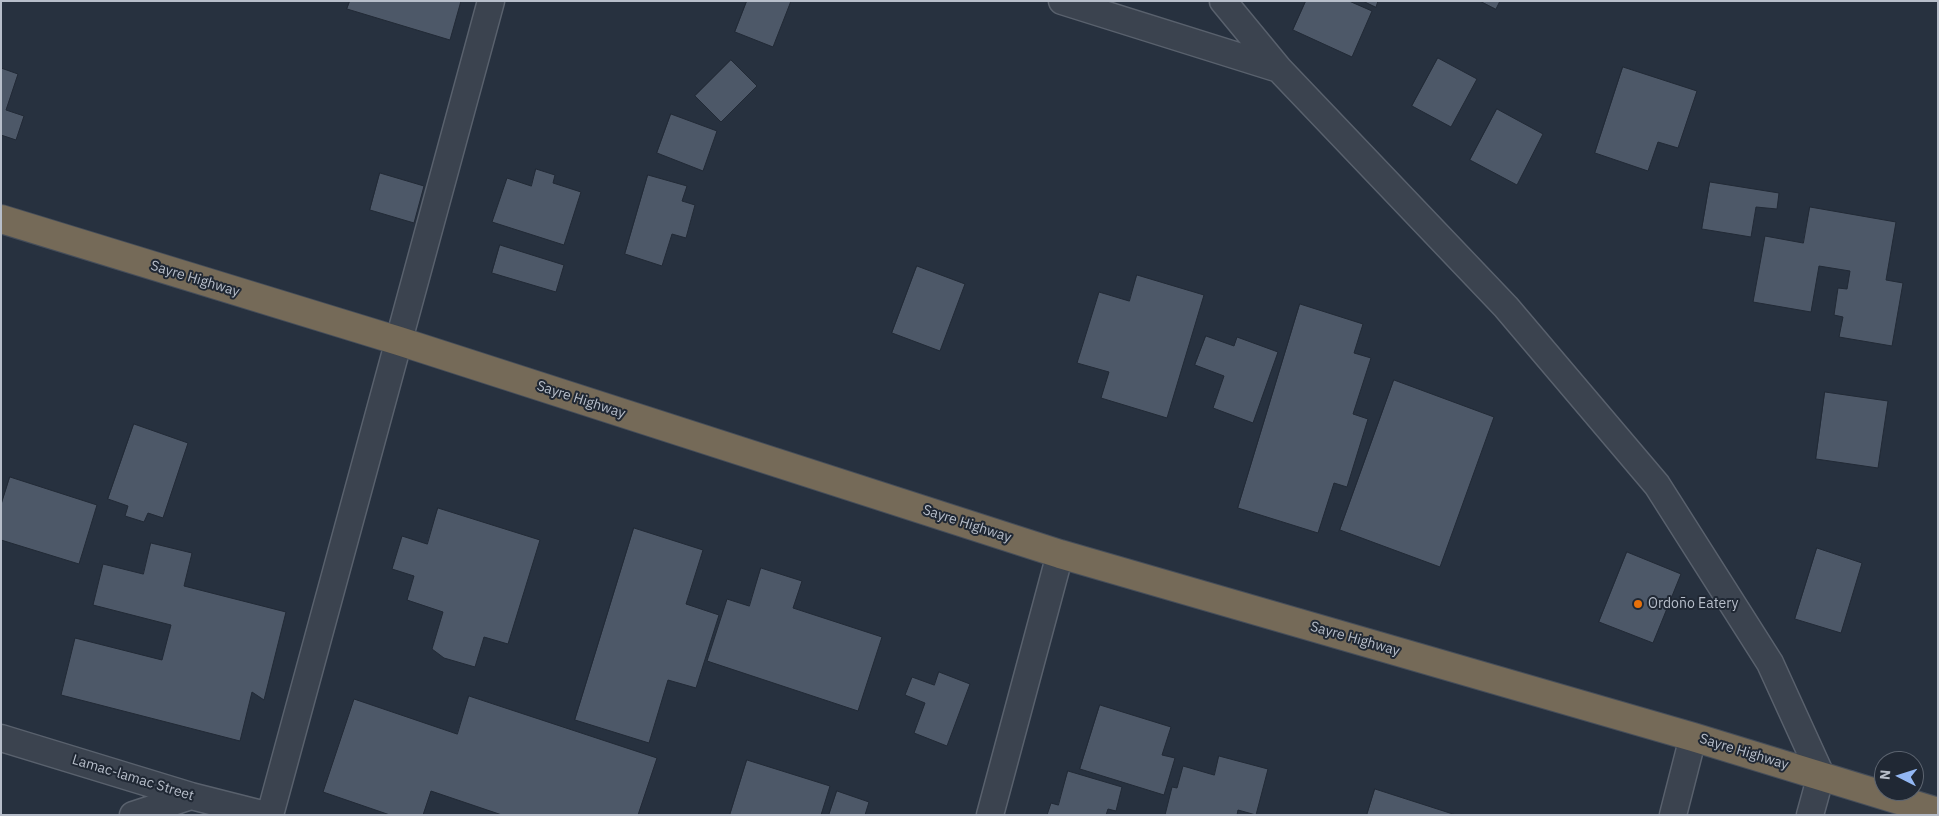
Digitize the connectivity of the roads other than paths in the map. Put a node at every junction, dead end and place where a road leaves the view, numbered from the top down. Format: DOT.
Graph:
graph roads {
  1 [pos="491,1"];
  2 [pos="1062,1"];
  3 [pos="1223,1"];
  4 [pos="1279,69"];
  5 [pos="1,219"];
  6 [pos="400,341"];
  7 [pos="1060,554"];
  8 [pos="1693,737"];
  9 [pos="1,738"];
  10 [pos="1821,775"];
  11 [pos="191,796"];
  12 [pos="1938,812"];
  13 [pos="133,815"];
  14 [pos="266,815"];
  15 [pos="270,815"];
  16 [pos="990,815"];
  17 [pos="1673,815"];
  18 [pos="1810,815"];
  1 -- 6 [label="street"];
  2 -- 4 [label="street"];
  3 -- 4 [label="street"];
  4 -- 10 [label="street"];
  5 -- 6 [label="highway, Sayre Highway"];
  6 -- 7 [label="highway, Sayre Highway"];
  6 -- 15 [label="street"];
  7 -- 8 [label="highway, Sayre Highway"];
  7 -- 16 [label="street"];
  8 -- 10 [label="highway, Sayre Highway"];
  8 -- 17 [label="street"];
  9 -- 11 [label="street, Lamac-lamac Street"];
  10 -- 12 [label="highway, Sayre Highway"];
  10 -- 18 [label="street"];
  11 -- 13 [label="street"];
  11 -- 14 [label="street, Lamac-lamac Street"];
}
